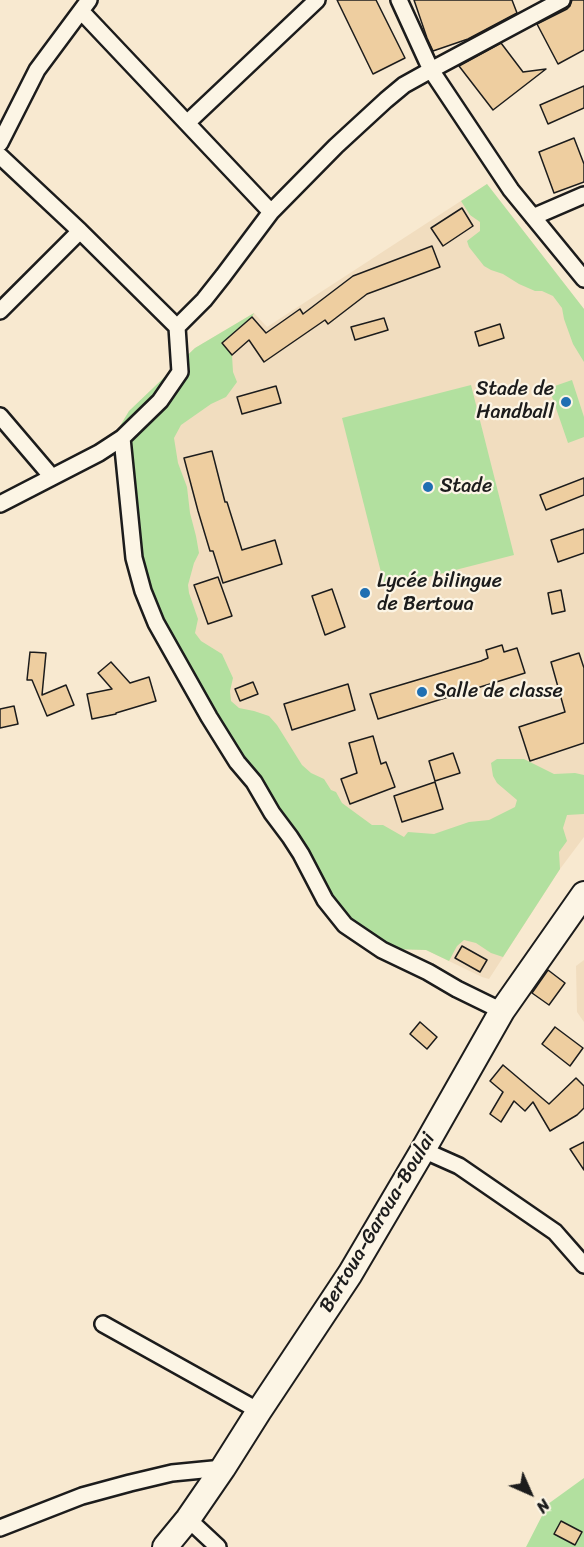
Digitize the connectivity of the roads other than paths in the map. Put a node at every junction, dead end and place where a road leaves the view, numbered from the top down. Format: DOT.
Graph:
graph roads {
  1 [pos="317,0"];
  2 [pos="399,0"];
  3 [pos="562,0"];
  4 [pos="85,5"];
  5 [pos="431,70"];
  6 [pos="187,123"];
  7 [pos="0,143"];
  8 [pos="0,156"];
  9 [pos="584,195"];
  10 [pos="271,212"];
  11 [pos="533,217"];
  12 [pos="80,231"];
  13 [pos="584,279"];
  14 [pos="0,311"];
  15 [pos="177,327"];
  16 [pos="0,416"];
  17 [pos="122,438"];
  18 [pos="52,477"];
  19 [pos="0,504"];
  20 [pos="584,894"];
  21 [pos="502,1011"];
  22 [pos="423,1150"];
  23 [pos="584,1265"];
  24 [pos="103,1324"];
  25 [pos="258,1411"];
  26 [pos="223,1468"];
  27 [pos="188,1519"];
  28 [pos="0,1528"];
  29 [pos="165,1547"];
  30 [pos="218,1547"];
  1 -- 6 [label="street"];
  2 -- 5 [label="street"];
  3 -- 5 [label="street"];
  4 -- 6 [label="street"];
  4 -- 7 [label="street"];
  5 -- 10 [label="street"];
  5 -- 11 [label="street"];
  6 -- 10 [label="street"];
  8 -- 12 [label="street"];
  9 -- 11 [label="street"];
  10 -- 15 [label="street"];
  11 -- 13 [label="street"];
  12 -- 14 [label="street"];
  12 -- 15 [label="street"];
  15 -- 17 [label="street"];
  16 -- 18 [label="street"];
  17 -- 18 [label="street"];
  17 -- 21 [label="street"];
  18 -- 19 [label="street"];
  20 -- 21 [label="highway, Bertoua-Garoua-Boulai"];
  21 -- 22 [label="highway, Bertoua-Garoua-Boulai"];
  22 -- 23 [label="street"];
  22 -- 25 [label="highway, Bertoua-Garoua-Boulai"];
  24 -- 25 [label="street"];
  25 -- 26 [label="highway, Bertoua-Garoua-Boulai"];
  26 -- 27 [label="highway, Bertoua-Garoua-Boulai"];
  26 -- 28 [label="street"];
  27 -- 29 [label="highway, Bertoua-Garoua-Boulai"];
  27 -- 30 [label="street"];
}
